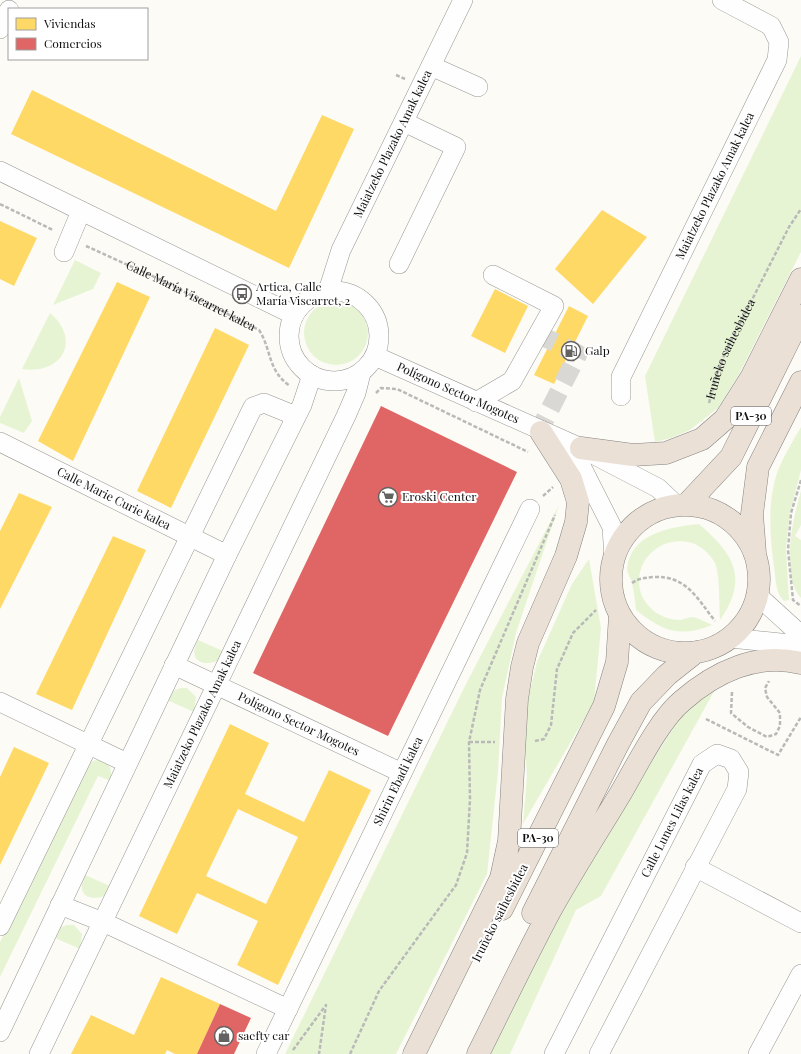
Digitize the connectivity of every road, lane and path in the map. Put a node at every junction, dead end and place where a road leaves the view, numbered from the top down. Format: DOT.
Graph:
graph roads {
  1 [pos="463,0"];
  2 [pos="722,0"];
  3 [pos="8,12"];
  4 [pos="0,29"];
  5 [pos="431,66"];
  6 [pos="478,87"];
  7 [pos="404,122"];
  8 [pos="0,171"];
  9 [pos="0,204"];
  10 [pos="801,209"];
  11 [pos="81,211"];
  12 [pos="67,245"];
  13 [pos="399,264"];
  14 [pos="492,275"];
  15 [pos="801,279"];
  16 [pos="328,291"];
  17 [pos="294,315"];
  18 [pos="801,316"];
  19 [pos="375,356"];
  20 [pos="361,373"];
  21 [pos="312,375"];
  22 [pos="801,382"];
  23 [pos="373,396"];
  24 [pos="621,396"];
  25 [pos="306,397"];
  26 [pos="476,402"];
  27 [pos="706,410"];
  28 [pos="296,416"];
  29 [pos="541,432"];
  30 [pos="0,442"];
  31 [pos="581,448"];
  32 [pos="529,452"];
  33 [pos="801,480"];
  34 [pos="556,484"];
  35 [pos="557,491"];
  36 [pos="682,506"];
  37 [pos="530,509"];
  38 [pos="557,511"];
  39 [pos="190,535"];
  40 [pos="227,555"];
  41 [pos="614,558"];
  42 [pos="756,558"];
  43 [pos="632,583"];
  44 [pos="757,595"];
  45 [pos="801,606"];
  46 [pos="596,610"];
  47 [pos="620,615"];
  48 [pos="716,621"];
  49 [pos="801,635"];
  50 [pos="730,638"];
  51 [pos="801,645"];
  52 [pos="696,652"];
  53 [pos="801,663"];
  54 [pos="174,665"];
  55 [pos="775,679"];
  56 [pos="217,684"];
  57 [pos="732,686"];
  58 [pos="0,702"];
  59 [pos="801,717"];
  60 [pos="706,720"];
  61 [pos="469,742"];
  62 [pos="515,742"];
  63 [pos="88,745"];
  64 [pos="127,763"];
  65 [pos="402,773"];
  66 [pos="695,867"];
  67 [pos="60,905"];
  68 [pos="103,922"];
  69 [pos="801,923"];
  70 [pos="0,926"];
  71 [pos="801,974"];
  72 [pos="288,1009"];
  73 [pos="0,1032"];
  74 [pos="293,1050"];
  75 [pos="555,1053"];
  76 [pos="38,1054"];
  77 [pos="266,1054"];
  78 [pos="319,1054"];
  79 [pos="350,1054"];
  80 [pos="414,1054"];
  81 [pos="430,1054"];
  82 [pos="463,1054"];
  83 [pos="478,1054"];
  84 [pos="599,1054"];
  85 [pos="758,1054"];
  1 -- 5 [label="street, Maiatzeko Plazako Amak kalea"];
  2 -- 24 [label="street, Maiatzeko Plazako Amak kalea"];
  3 -- 4 [label="street"];
  5 -- 6 [label="street"];
  5 -- 7 [label="street, Maiatzeko Plazako Amak kalea"];
  7 -- 13 [label="street"];
  7 -- 16 [label="street, Maiatzeko Plazako Amak kalea"];
  8 -- 11 [label="street"];
  9 -- 12 [label="path, Calle María Viscarret kalea"];
  10 -- 27 [label="path, Iruñeko saihesbidea"];
  11 -- 12 [label="street"];
  11 -- 17 [label="street"];
  12 -- 25 [label="path, Calle María Viscarret kalea"];
  14 -- 26 [label="street"];
  15 -- 31 [label="highway"];
  16 -- 17 [label="street"];
  16 -- 19 [label="street"];
  17 -- 21 [label="street"];
  18 -- 36 [label="highway, PA-30"];
  19 -- 20 [label="street"];
  19 -- 26 [label="street, Polígono Sector Mogotes"];
  20 -- 21 [label="street"];
  20 -- 56 [label="street, Maiatzeko Plazako Amak kalea"];
  21 -- 25 [label="street"];
  22 -- 42 [label="highway, PA-30"];
  23 -- 32 [label="path"];
  25 -- 28 [label="street"];
  26 -- 29 [label="street, Polígono Sector Mogotes"];
  28 -- 39 [label="street"];
  28 -- 40 [label="street"];
  29 -- 31 [label="street, Polígono Sector Mogotes"];
  29 -- 41 [label="street, Polígono Sector Mogotes"];
  29 -- 62 [label="highway"];
  30 -- 39 [label="street, Calle Marie Curie kalea"];
  31 -- 36 [label="street, Polígono Sector Mogotes"];
  33 -- 45 [label="path"];
  34 -- 35 [label="path"];
  36 -- 41 [label="highway, PA-30"];
  36 -- 42 [label="highway, PA-30"];
  37 -- 65 [label="street, Shirin Ebadi kalea"];
  38 -- 61 [label="path"];
  39 -- 40 [label="street, Calle Marie Curie kalea"];
  39 -- 63 [label="street"];
  40 -- 54 [label="street"];
  41 -- 47 [label="highway, PA-30"];
  42 -- 44 [label="highway, PA-30"];
  43 -- 48 [label="path"];
  44 -- 49 [label="street"];
  44 -- 50 [label="highway, PA-30"];
  46 -- 62 [label="path"];
  47 -- 52 [label="highway, PA-30"];
  47 -- 81 [label="highway, Iruñeko saihesbidea / PA-30"];
  50 -- 51 [label="street"];
  50 -- 52 [label="highway, PA-30"];
  52 -- 82 [label="highway, PA-30"];
  53 -- 83 [label="highway"];
  54 -- 56 [label="street, Polígono Sector Mogotes"];
  54 -- 64 [label="street"];
  55 -- 57 [label="path"];
  56 -- 65 [label="street, Polígono Sector Mogotes"];
  56 -- 68 [label="street, Maiatzeko Plazako Amak kalea"];
  58 -- 63 [label="street"];
  59 -- 60 [label="path"];
  61 -- 62 [label="path"];
  61 -- 79 [label="path"];
  62 -- 80 [label="highway"];
  63 -- 64 [label="street"];
  63 -- 70 [label="street"];
  64 -- 67 [label="street"];
  65 -- 72 [label="street, Shirin Ebadi kalea"];
  66 -- 69 [label="street"];
  66 -- 75 [label="street, Calle Lunes Lilas kalea"];
  66 -- 84 [label="street, Calle Lunes Lilas kalea"];
  67 -- 68 [label="street"];
  67 -- 73 [label="street"];
  68 -- 72 [label="street"];
  68 -- 76 [label="street, Maiatzeko Plazako Amak kalea"];
  71 -- 85 [label="street"];
  72 -- 77 [label="street, Shirin Ebadi kalea"];
  74 -- 78 [label="path"];
}
